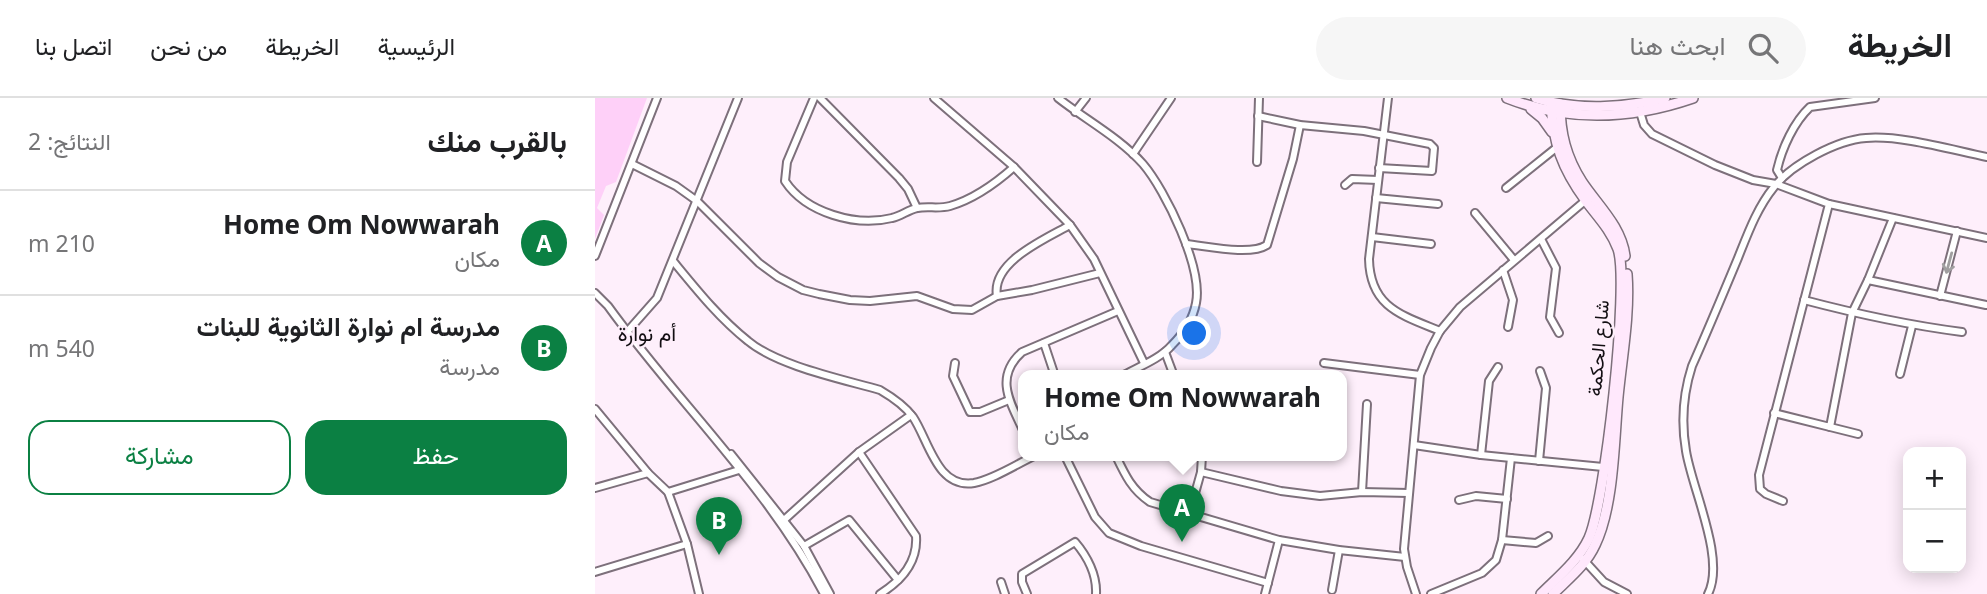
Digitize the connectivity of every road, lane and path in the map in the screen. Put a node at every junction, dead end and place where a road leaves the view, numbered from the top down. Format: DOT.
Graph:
graph roads {
  1 [pos="656,98"];
  2 [pos="738,98"];
  3 [pos="814,98"];
  4 [pos="820,98"];
  5 [pos="935,98"];
  6 [pos="1058,98"];
  7 [pos="1086,98"];
  8 [pos="1171,98"];
  9 [pos="1259,98"];
  10 [pos="1388,98"];
  11 [pos="1507,98"];
  12 [pos="1536,98"];
  13 [pos="1665,98"];
  14 [pos="1693,98"];
  15 [pos="1875,98"];
  16 [pos="1649,100"];
  17 [pos="1524,104"];
  18 [pos="1556,108"];
  19 [pos="1075,111"];
  20 [pos="1640,112"];
  21 [pos="1577,115"];
  22 [pos="1258,116"];
  23 [pos="1300,125"];
  24 [pos="1384,135"];
  25 [pos="1558,138"];
  26 [pos="1556,148"];
  27 [pos="1133,154"];
  28 [pos="1987,157"];
  29 [pos="1257,162"];
  30 [pos="632,164"];
  31 [pos="1014,167"];
  32 [pos="1380,168"];
  33 [pos="1782,178"];
  34 [pos="1378,180"];
  35 [pos="1776,184"];
  36 [pos="1345,185"];
  37 [pos="1506,188"];
  38 [pos="1376,198"];
  39 [pos="1586,200"];
  40 [pos="697,201"];
  41 [pos="1438,204"];
  42 [pos="1829,204"];
  43 [pos="917,208"];
  44 [pos="1475,213"];
  45 [pos="1893,218"];
  46 [pos="1070,225"];
  47 [pos="1957,231"];
  48 [pos="1372,237"];
  49 [pos="1987,238"];
  50 [pos="1541,239"];
  51 [pos="1187,244"];
  52 [pos="1431,244"];
  53 [pos="595,256"];
  54 [pos="1514,260"];
  55 [pos="673,261"];
  56 [pos="1503,270"];
  57 [pos="1100,273"];
  58 [pos="1868,281"];
  59 [pos="595,293"];
  60 [pos="997,296"];
  61 [pos="1940,296"];
  62 [pos="1804,300"];
  63 [pos="1986,305"];
  64 [pos="1118,312"];
  65 [pos="1852,313"];
  66 [pos="1912,326"];
  67 [pos="1508,327"];
  68 [pos="1440,331"];
  69 [pos="627,332"];
  70 [pos="1962,332"];
  71 [pos="1559,333"];
  72 [pos="1044,343"];
  73 [pos="1165,352"];
  74 [pos="955,363"];
  75 [pos="1144,363"];
  76 [pos="1324,363"];
  77 [pos="1497,367"];
  78 [pos="1053,370"];
  79 [pos="1132,370"];
  80 [pos="1172,370"];
  81 [pos="1540,371"];
  82 [pos="1900,374"];
  83 [pos="1420,375"];
  84 [pos="1009,400"];
  85 [pos="1367,404"];
  86 [pos="595,409"];
  87 [pos="1774,413"];
  88 [pos="911,415"];
  89 [pos="1018,419"];
  90 [pos="605,421"];
  91 [pos="595,423"];
  92 [pos="1830,427"];
  93 [pos="1858,434"];
  94 [pos="1414,445"];
  95 [pos="859,452"];
  96 [pos="1481,456"];
  97 [pos="1511,458"];
  98 [pos="1022,461"];
  99 [pos="1067,461"];
  100 [pos="1118,461"];
  101 [pos="1202,461"];
  102 [pos="1539,461"];
  103 [pos="1603,467"];
  104 [pos="741,469"];
  105 [pos="1201,472"];
  106 [pos="648,473"];
  107 [pos="595,488"];
  108 [pos="668,492"];
  109 [pos="1362,492"];
  110 [pos="1409,493"];
  111 [pos="1507,499"];
  112 [pos="1459,500"];
  113 [pos="1783,500"];
  114 [pos="1189,515"];
  115 [pos="784,520"];
  116 [pos="1548,536"];
  117 [pos="1279,540"];
  118 [pos="1502,540"];
  119 [pos="687,544"];
  120 [pos="804,546"];
  121 [pos="1339,550"];
  122 [pos="1405,557"];
  123 [pos="1582,558"];
  124 [pos="595,572"];
  125 [pos="898,580"];
  126 [pos="1001,582"];
  127 [pos="1268,583"];
  128 [pos="1332,590"];
  129 [pos="885,593"];
  130 [pos="699,594"];
  131 [pos="824,594"];
  132 [pos="830,594"];
  133 [pos="1005,594"];
  134 [pos="1027,594"];
  135 [pos="1096,594"];
  136 [pos="1265,594"];
  137 [pos="1416,594"];
  138 [pos="1431,594"];
  139 [pos="1541,594"];
  140 [pos="1553,594"];
  141 [pos="1627,594"];
  142 [pos="1708,594"];
  1 -- 30 [label="street"];
  2 -- 40 [label="street"];
  3 -- 43 [label="street"];
  4 -- 43 [label="street"];
  5 -- 31 [label="street"];
  6 -- 19 [label="street"];
  7 -- 19 [label="street"];
  8 -- 27 [label="street"];
  9 -- 22 [label="street"];
  10 -- 24 [label="street"];
  11 -- 17 [label="street"];
  12 -- 18 [label="street"];
  13 -- 16 [label="street"];
  14 -- 20 [label="street"];
  15 -- 33 [label="street"];
  16 -- 18 [label="street"];
  17 -- 18 [label="street"];
  17 -- 25 [label="street"];
  18 -- 21 [label="street"];
  18 -- 25 [label="street, شارع الحكمة"];
  19 -- 27 [label="street"];
  20 -- 21 [label="street"];
  20 -- 35 [label="street"];
  21 -- 25 [label="street"];
  22 -- 23 [label="street"];
  22 -- 29 [label="street"];
  23 -- 24 [label="street"];
  23 -- 51 [label="street"];
  24 -- 32 [label="street"];
  24 -- 32 [label="street"];
  25 -- 26 [label="street, شارع الحكمة"];
  25 -- 123 [label="street, شارع الحكمة"];
  26 -- 37 [label="street"];
  26 -- 39 [label="street, شارع الحكمة"];
  27 -- 51 [label="street"];
  28 -- 33 [label="street"];
  30 -- 40 [label="street"];
  30 -- 53 [label="street"];
  31 -- 43 [label="street"];
  31 -- 46 [label="street"];
  32 -- 34 [label="street"];
  33 -- 35 [label="street"];
  34 -- 36 [label="street"];
  34 -- 38 [label="street"];
  35 -- 42 [label="street"];
  35 -- 142 [label="street"];
  38 -- 41 [label="street"];
  38 -- 48 [label="street"];
  39 -- 50 [label="street"];
  39 -- 103 [label="street, شارع الحكمة"];
  40 -- 55 [label="street"];
  40 -- 60 [label="street"];
  42 -- 45 [label="street"];
  42 -- 62 [label="street"];
  44 -- 54 [label="street"];
  45 -- 47 [label="street"];
  45 -- 58 [label="street"];
  46 -- 57 [label="street"];
  46 -- 60 [label="street"];
  47 -- 49 [label="street"];
  47 -- 61 [label="street, one-way"];
  48 -- 52 [label="street"];
  48 -- 68 [label="street"];
  50 -- 54 [label="street"];
  50 -- 71 [label="street"];
  51 -- 73 [label="street"];
  54 -- 56 [label="street"];
  55 -- 69 [label="street"];
  55 -- 88 [label="street"];
  56 -- 67 [label="street"];
  56 -- 68 [label="street"];
  57 -- 60 [label="street"];
  57 -- 64 [label="street"];
  58 -- 61 [label="street"];
  58 -- 65 [label="street"];
  59 -- 69 [label="street"];
  61 -- 63 [label="street"];
  62 -- 65 [label="street"];
  62 -- 87 [label="street"];
  64 -- 72 [label="street"];
  64 -- 75 [label="street"];
  65 -- 66 [label="street"];
  65 -- 92 [label="street"];
  66 -- 70 [label="street"];
  66 -- 82 [label="street"];
  68 -- 83 [label="street"];
  69 -- 104 [label="street"];
  72 -- 78 [label="street"];
  72 -- 84 [label="street"];
  73 -- 75 [label="street"];
  73 -- 80 [label="street"];
  74 -- 84 [label="street"];
  75 -- 79 [label="street"];
  76 -- 83 [label="street"];
  77 -- 96 [label="street"];
  81 -- 102 [label="street"];
  83 -- 94 [label="street"];
  84 -- 89 [label="street"];
  85 -- 109 [label="street"];
  86 -- 90 [label="street"];
  87 -- 92 [label="street"];
  87 -- 113 [label="street"];
  88 -- 95 [label="street"];
  88 -- 98 [label="street"];
  90 -- 91 [label="street"];
  90 -- 106 [label="street"];
  92 -- 93 [label="street"];
  94 -- 96 [label="street"];
  94 -- 110 [label="street"];
  95 -- 115 [label="street"];
  95 -- 125 [label="street"];
  96 -- 97 [label="street"];
  97 -- 102 [label="street"];
  97 -- 111 [label="street"];
  99 -- 127 [label="street"];
  100 -- 114 [label="street"];
  101 -- 105 [label="street"];
  102 -- 103 [label="street"];
  103 -- 123 [label="street, شارع الحكمة"];
  104 -- 108 [label="street"];
  104 -- 115 [label="street"];
  104 -- 131 [label="street"];
  105 -- 109 [label="street"];
  105 -- 114 [label="street"];
  106 -- 107 [label="street"];
  106 -- 108 [label="street"];
  108 -- 119 [label="street"];
  109 -- 110 [label="street"];
  110 -- 122 [label="street"];
  111 -- 112 [label="street"];
  111 -- 118 [label="street"];
  114 -- 117 [label="street"];
  115 -- 120 [label="street"];
  116 -- 118 [label="street"];
  117 -- 121 [label="street"];
  117 -- 127 [label="street"];
  118 -- 138 [label="street"];
  119 -- 124 [label="street"];
  119 -- 130 [label="street"];
  120 -- 125 [label="street"];
  120 -- 132 [label="street"];
  121 -- 122 [label="street"];
  121 -- 128 [label="street"];
  122 -- 137 [label="street"];
  123 -- 139 [label="street, شارع الحكمة"];
  123 -- 140 [label="street, شارع الحكمة"];
  123 -- 141 [label="street"];
  125 -- 129 [label="street"];
  126 -- 133 [label="street"];
  127 -- 136 [label="street"];
  134 -- 135 [label="street"];
}
